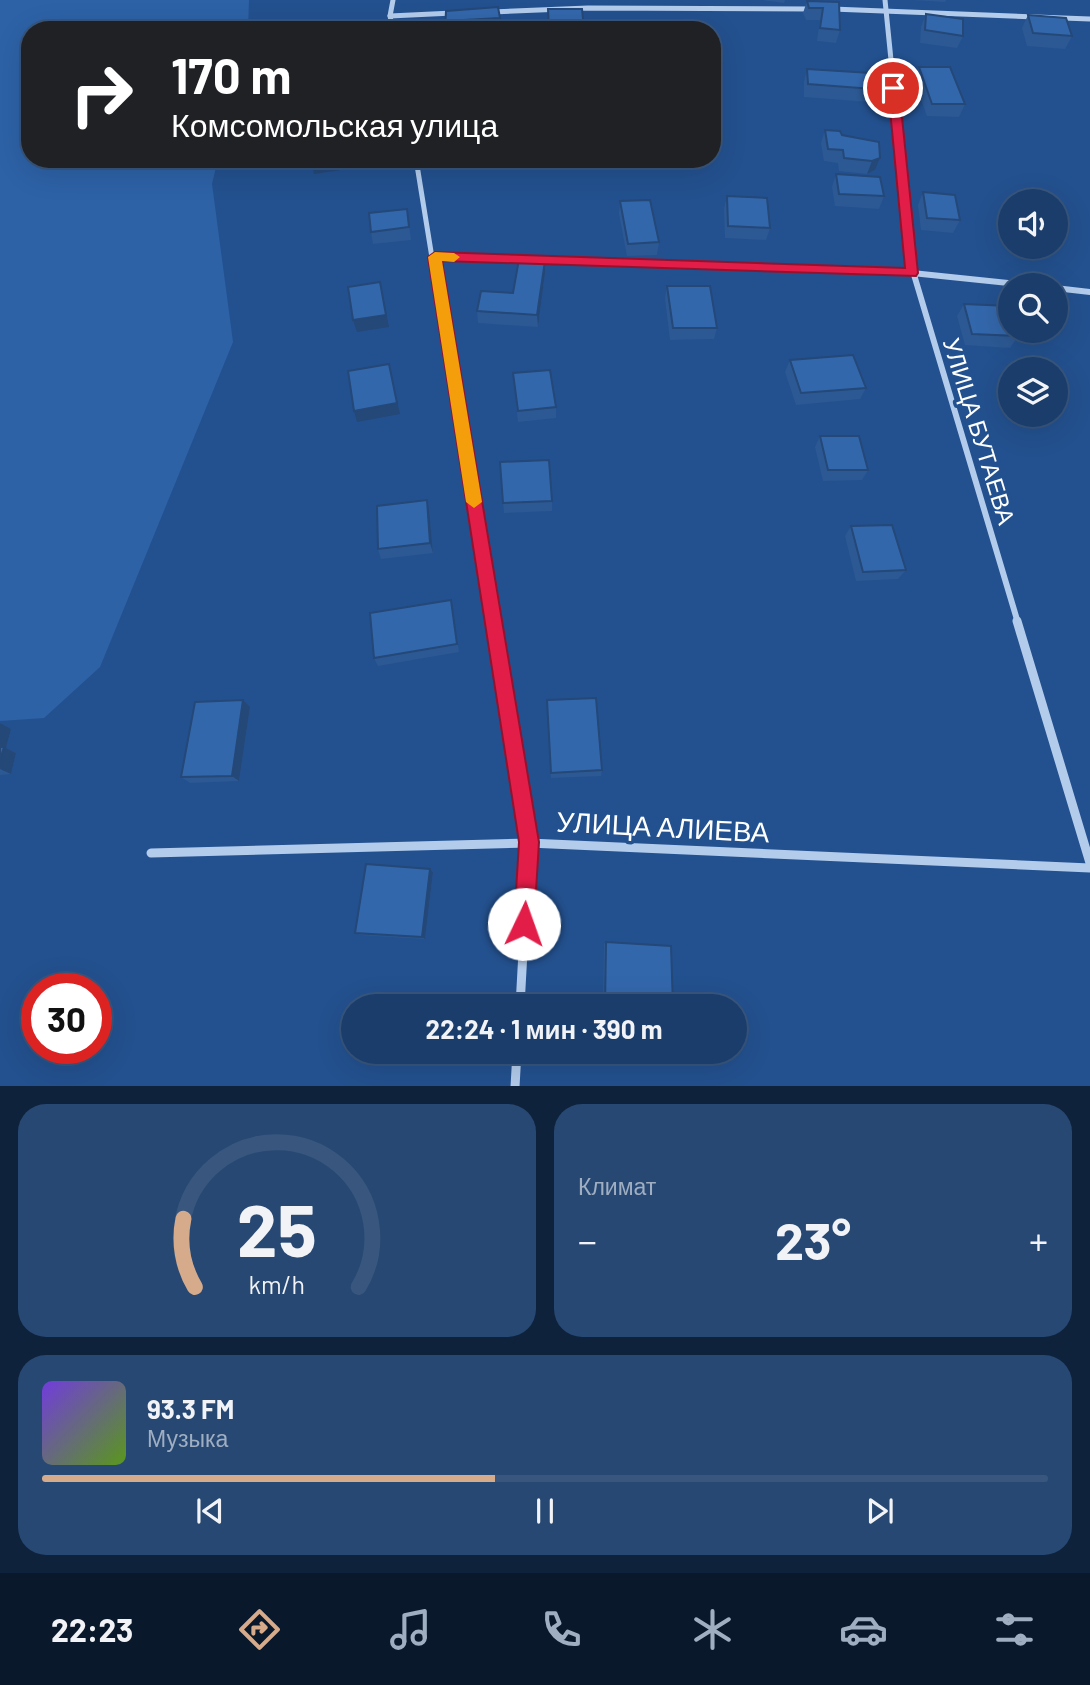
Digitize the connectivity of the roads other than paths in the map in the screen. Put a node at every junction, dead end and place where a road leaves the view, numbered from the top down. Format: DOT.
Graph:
graph roads {
  1 [pos="393,0"];
  2 [pos="885,0"];
  3 [pos="886,9"];
  4 [pos="483,12"];
  5 [pos="456,13"];
  6 [pos="390,16"];
  7 [pos="1090,19"];
  8 [pos="391,21"];
  9 [pos="418,168"];
  10 [pos="435,257"];
  11 [pos="912,273"];
  12 [pos="998,282"];
  13 [pos="1068,289"];
  14 [pos="1090,292"];
  15 [pos="529,842"];
  16 [pos="151,853"];
  17 [pos="1090,866"];
  18 [pos="521,994"];
  19 [pos="516,1064"];
  20 [pos="515,1086"];
  1 -- 6 [label="street"];
  2 -- 3 [label="street, УЛИЦА БУТАЕВА"];
  3 -- 4 [label="street"];
  3 -- 7 [label="street"];
  3 -- 11 [label="street, УЛИЦА БУТАЕВА"];
  5 -- 6 [label="street"];
  6 -- 8 [label="street"];
  9 -- 10 [label="street"];
  10 -- 11 [label="street"];
  10 -- 15 [label="street"];
  11 -- 12 [label="street"];
  11 -- 17 [label="street, УЛИЦА БУТАЕВА"];
  13 -- 14 [label="street"];
  15 -- 16 [label="street, УЛИЦА АЛИЕВА"];
  15 -- 17 [label="street, УЛИЦА АЛИЕВА"];
  15 -- 18 [label="street"];
  19 -- 20 [label="street"];
}
